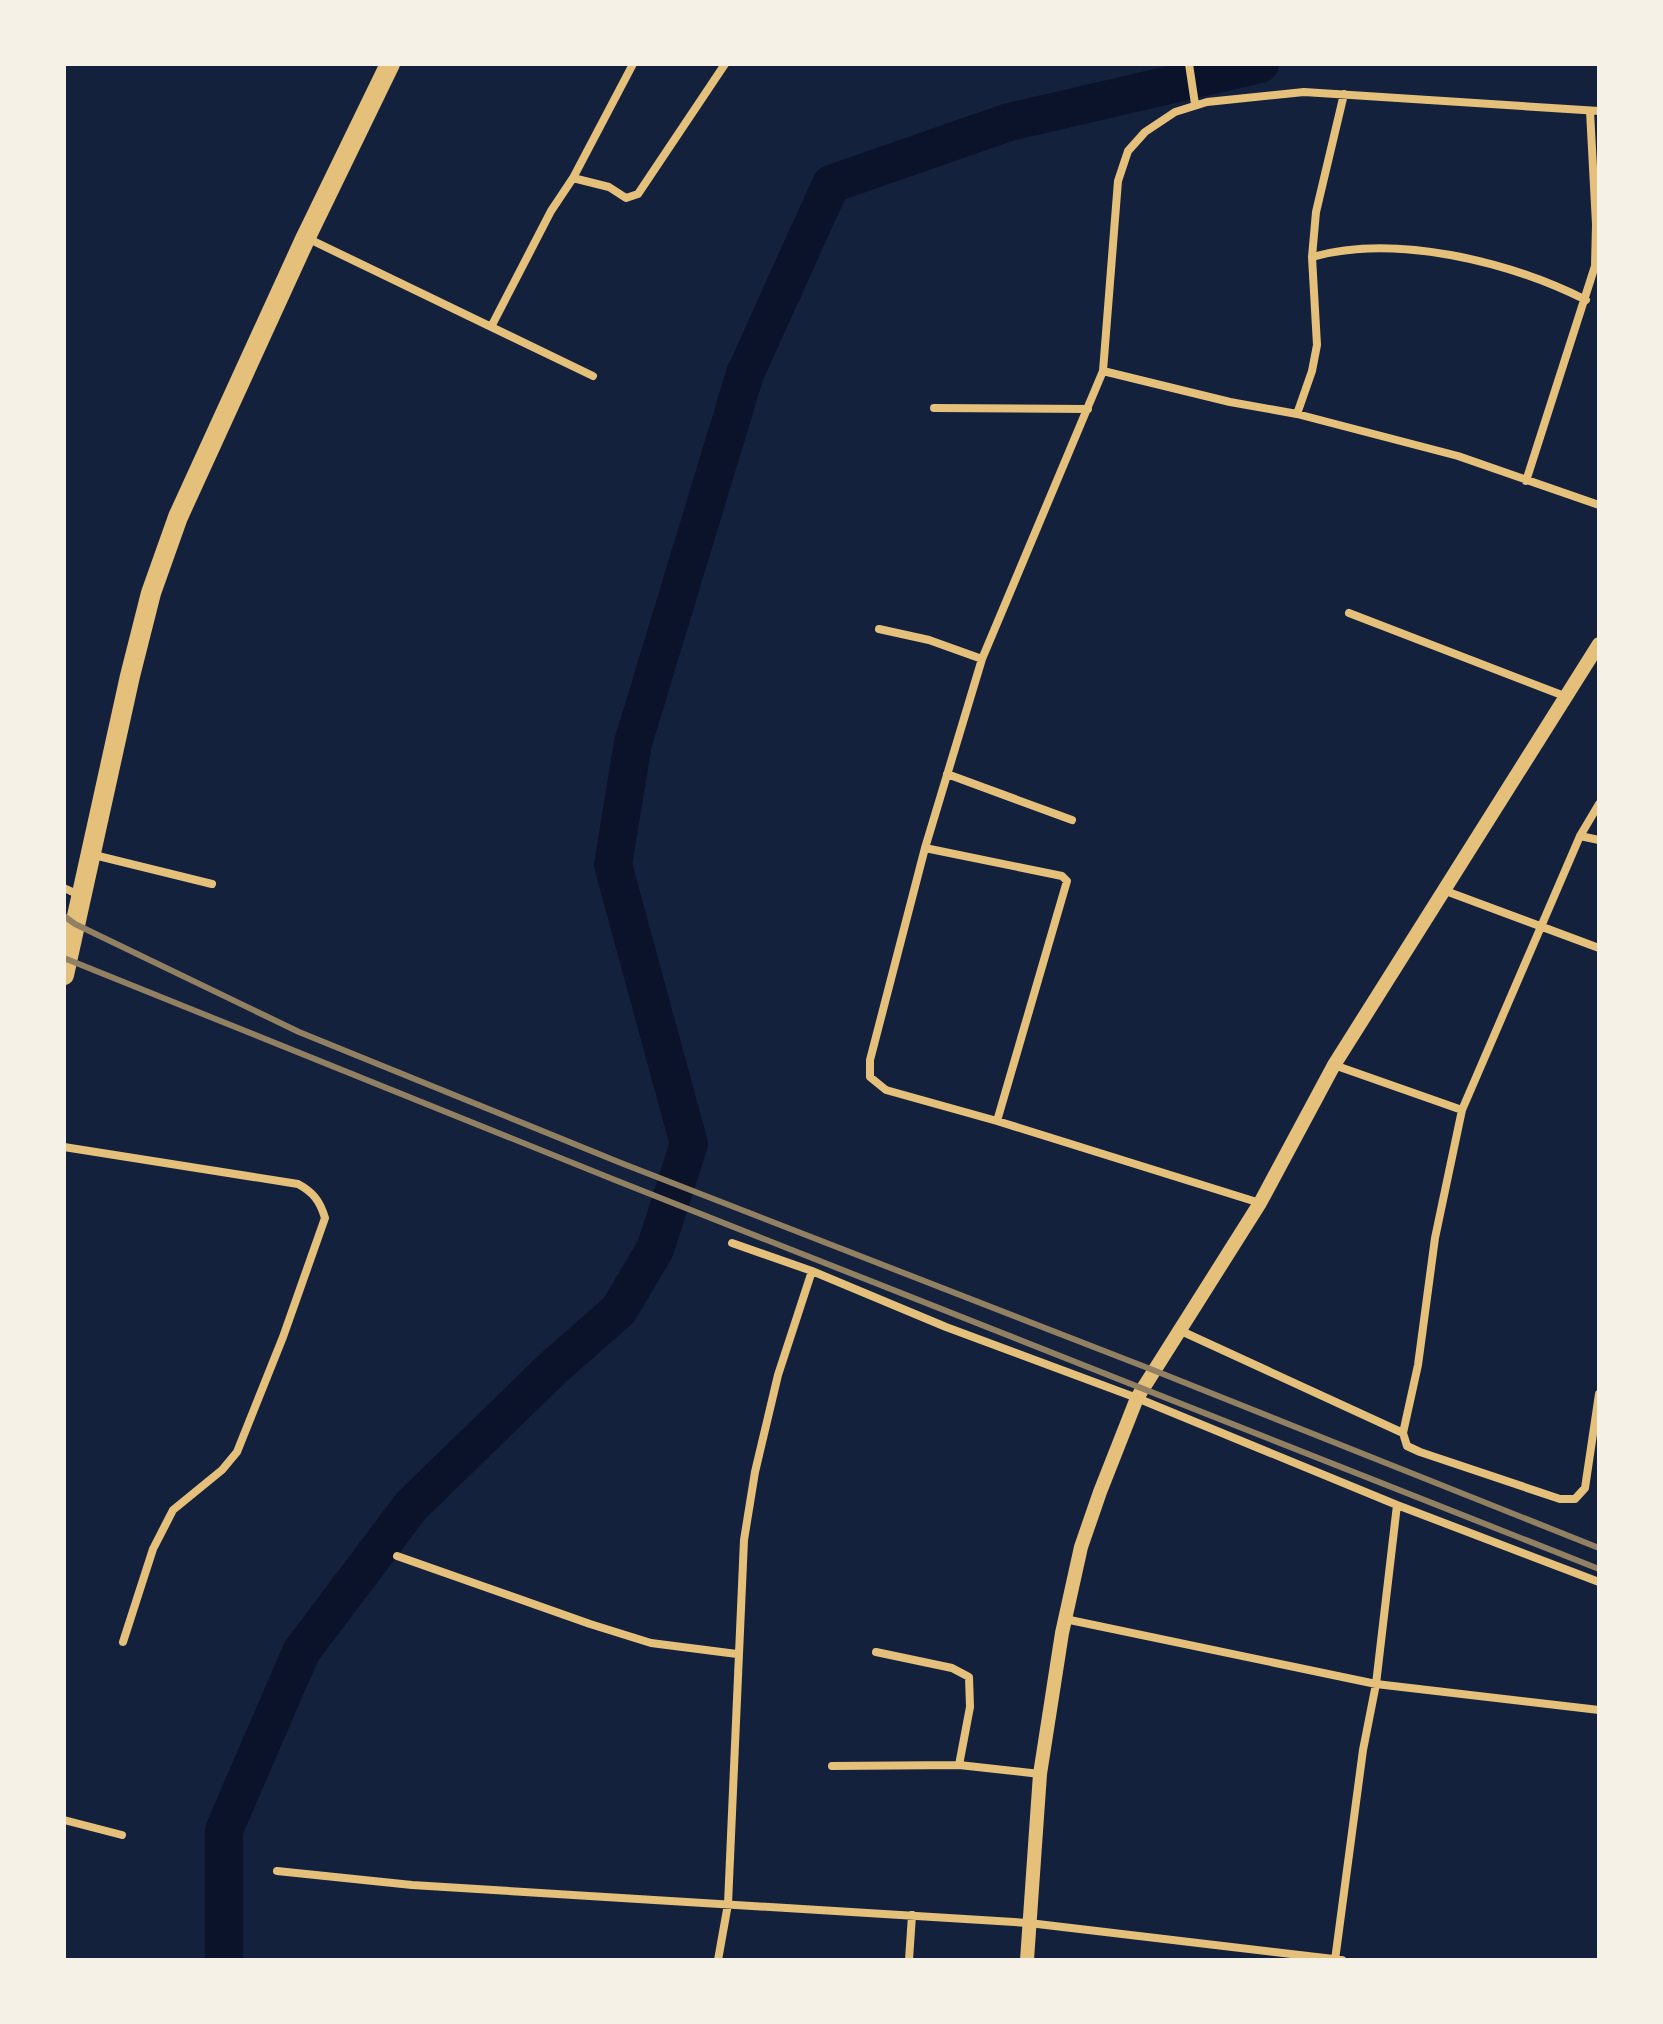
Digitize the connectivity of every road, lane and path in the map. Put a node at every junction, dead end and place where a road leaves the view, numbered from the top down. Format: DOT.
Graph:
graph roads {
  1 [pos="390,64"];
  2 [pos="633,64"];
  3 [pos="725,64"];
  4 [pos="1189,64"];
  5 [pos="1344,94"];
  6 [pos="1194,100"];
  7 [pos="1594,111"];
  8 [pos="573,178"];
  9 [pos="306,237"];
  10 [pos="1312,257"];
  11 [pos="1597,266"];
  12 [pos="1586,300"];
  13 [pos="491,327"];
  14 [pos="1103,371"];
  15 [pos="593,376"];
  16 [pos="934,408"];
  17 [pos="1088,409"];
  18 [pos="1297,414"];
  19 [pos="1526,481"];
  20 [pos="1599,505"];
  21 [pos="1349,613"];
  22 [pos="879,629"];
  23 [pos="1599,644"];
  24 [pos="982,659"];
  25 [pos="1567,697"];
  26 [pos="947,774"];
  27 [pos="1599,804"];
  28 [pos="1072,820"];
  29 [pos="1580,836"];
  30 [pos="1599,840"];
  31 [pos="925,848"];
  32 [pos="89,854"];
  33 [pos="212,884"];
  34 [pos="1443,890"];
  35 [pos="72,892"];
  36 [pos="1540,928"];
  37 [pos="1599,948"];
  38 [pos="64,975"];
  39 [pos="1340,1067"];
  40 [pos="1462,1110"];
  41 [pos="997,1121"];
  42 [pos="64,1147"];
  43 [pos="1260,1203"];
  44 [pos="732,1243"];
  45 [pos="812,1271"];
  46 [pos="1179,1330"];
  47 [pos="1599,1394"];
  48 [pos="1137,1398"];
  49 [pos="1403,1433"];
  50 [pos="1397,1505"];
  51 [pos="397,1556"];
  52 [pos="1599,1582"];
  53 [pos="1065,1619"];
  54 [pos="123,1642"];
  55 [pos="876,1652"];
  56 [pos="737,1654"];
  57 [pos="1376,1684"];
  58 [pos="1599,1710"];
  59 [pos="959,1765"];
  60 [pos="832,1766"];
  61 [pos="1040,1774"];
  62 [pos="64,1820"];
  63 [pos="122,1835"];
  64 [pos="277,1871"];
  65 [pos="728,1904"];
  66 [pos="912,1915"];
  67 [pos="1029,1923"];
  68 [pos="718,1960"];
  69 [pos="909,1960"];
  70 [pos="1027,1960"];
  71 [pos="1335,1960"];
  72 [pos="1342,1960"];
  1 -- 9 [label="main road"];
  2 -- 8 [label="street"];
  3 -- 8 [label="street"];
  4 -- 6 [label="street"];
  5 -- 6 [label="street"];
  5 -- 7 [label="street"];
  5 -- 10 [label="street"];
  6 -- 14 [label="street"];
  7 -- 11 [label="street"];
  8 -- 13 [label="street"];
  9 -- 13 [label="street"];
  9 -- 32 [label="main road"];
  10 -- 12 [label="street"];
  10 -- 18 [label="street"];
  11 -- 12 [label="street"];
  12 -- 19 [label="street"];
  13 -- 15 [label="street"];
  14 -- 17 [label="street"];
  14 -- 18 [label="street"];
  16 -- 17 [label="street"];
  17 -- 24 [label="street"];
  18 -- 19 [label="street"];
  19 -- 20 [label="street"];
  21 -- 25 [label="street"];
  22 -- 24 [label="street"];
  23 -- 25 [label="street"];
  24 -- 26 [label="street"];
  25 -- 34 [label="street"];
  26 -- 28 [label="street"];
  26 -- 31 [label="street"];
  27 -- 29 [label="street"];
  29 -- 30 [label="street"];
  29 -- 36 [label="street"];
  31 -- 41 [label="street"];
  31 -- 41 [label="street"];
  32 -- 33 [label="street"];
  32 -- 35 [label="main road"];
  34 -- 36 [label="street"];
  34 -- 39 [label="street"];
  35 -- 38 [label="main road"];
  36 -- 37 [label="street"];
  36 -- 40 [label="street"];
  39 -- 40 [label="street"];
  39 -- 43 [label="street"];
  40 -- 49 [label="street"];
  41 -- 43 [label="street"];
  42 -- 54 [label="street"];
  43 -- 46 [label="street"];
  44 -- 45 [label="street"];
  45 -- 48 [label="street"];
  45 -- 56 [label="street"];
  46 -- 48 [label="street"];
  46 -- 49 [label="street"];
  47 -- 49 [label="street"];
  48 -- 50 [label="street"];
  48 -- 53 [label="street"];
  50 -- 52 [label="street"];
  50 -- 57 [label="street"];
  51 -- 56 [label="street"];
  53 -- 57 [label="street"];
  53 -- 61 [label="street"];
  55 -- 59 [label="street"];
  56 -- 65 [label="street"];
  57 -- 58 [label="street"];
  57 -- 71 [label="street"];
  59 -- 60 [label="street"];
  59 -- 61 [label="street"];
  61 -- 67 [label="street"];
  62 -- 63 [label="street"];
  64 -- 65 [label="street"];
  65 -- 66 [label="street"];
  65 -- 68 [label="street"];
  66 -- 67 [label="street"];
  66 -- 69 [label="street"];
  67 -- 70 [label="street"];
  67 -- 71 [label="street"];
  71 -- 72 [label="street"];
}
